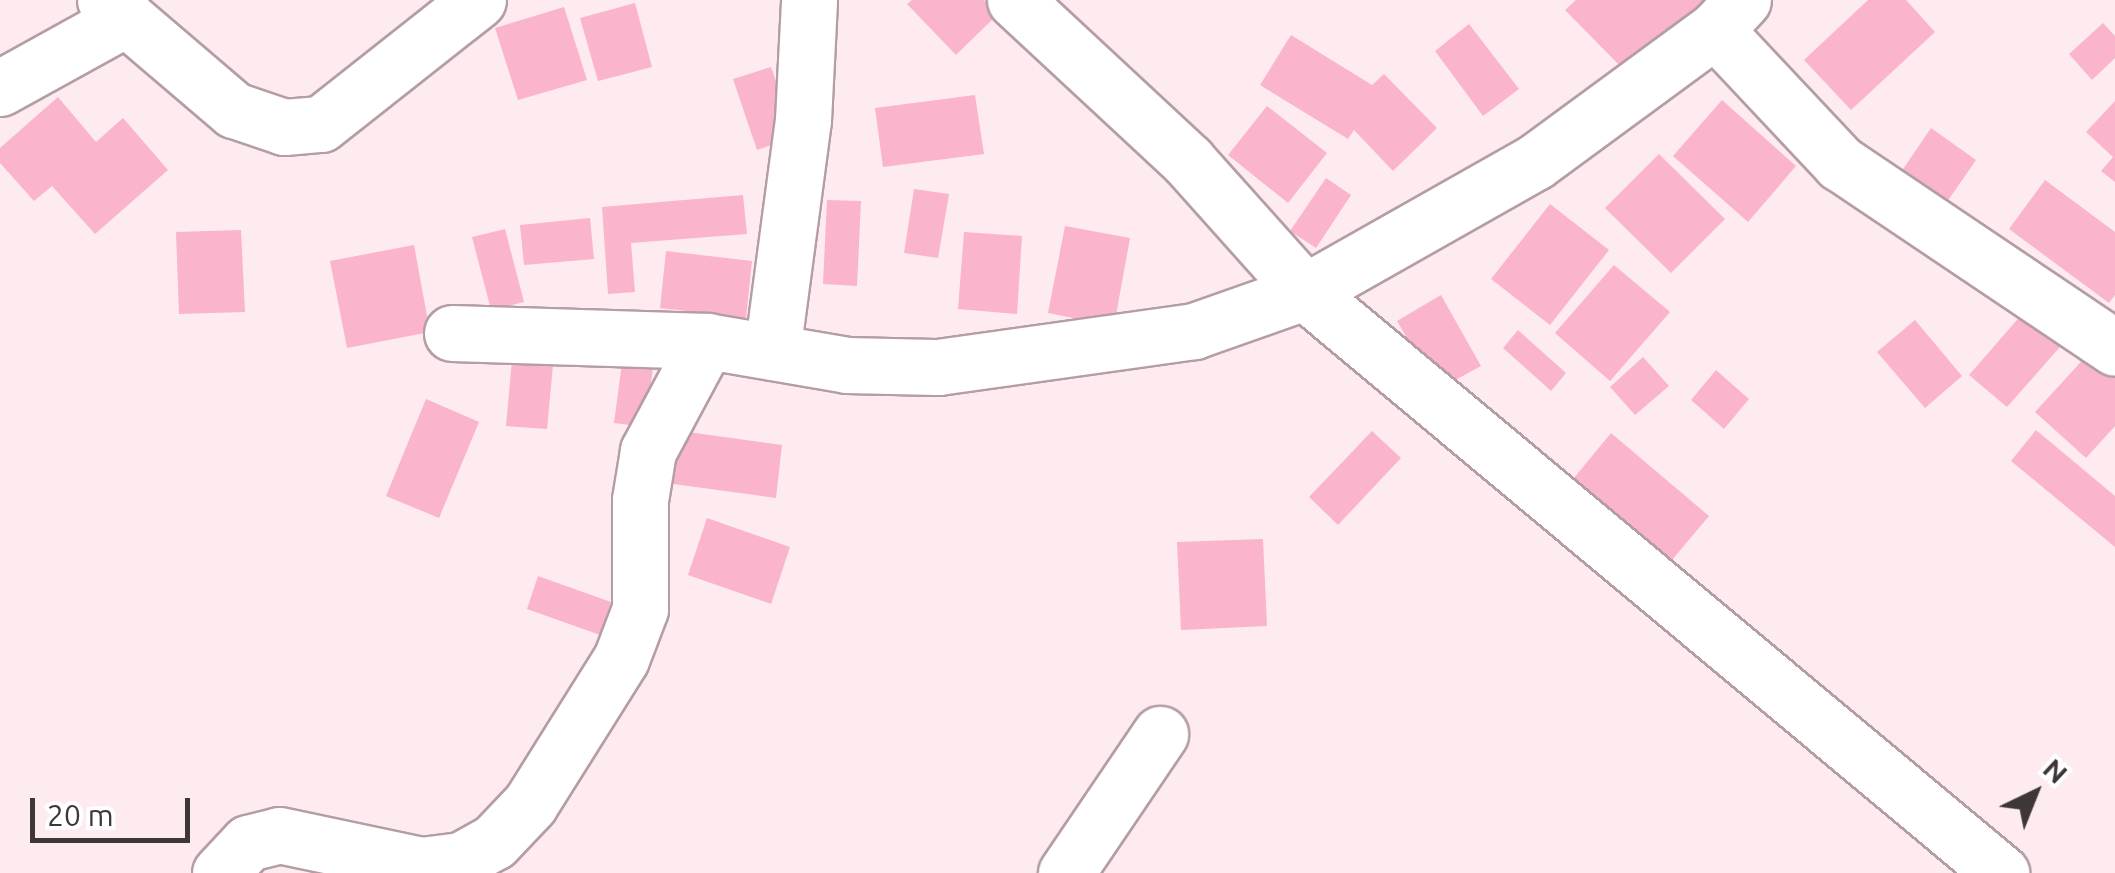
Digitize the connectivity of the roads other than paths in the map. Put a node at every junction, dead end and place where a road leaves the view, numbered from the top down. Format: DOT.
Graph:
graph roads {
  1 [pos="478,0"];
  2 [pos="809,0"];
  3 [pos="1015,0"];
  4 [pos="116,9"];
  5 [pos="1729,15"];
  6 [pos="0,88"];
  7 [pos="1304,292"];
  8 [pos="452,333"];
  9 [pos="707,341"];
  10 [pos="2115,348"];
  11 [pos="772,352"];
  12 [pos="1160,734"];
  13 [pos="220,873"];
  14 [pos="1066,873"];
  15 [pos="2001,873"];
  1 -- 4 [label="street"];
  2 -- 11 [label="street"];
  3 -- 7 [label="street"];
  4 -- 6 [label="street"];
  5 -- 7 [label="street"];
  5 -- 10 [label="street"];
  7 -- 11 [label="street"];
  7 -- 15 [label="street"];
  8 -- 9 [label="street"];
  9 -- 11 [label="street"];
  9 -- 13 [label="street"];
  12 -- 14 [label="street"];
}
